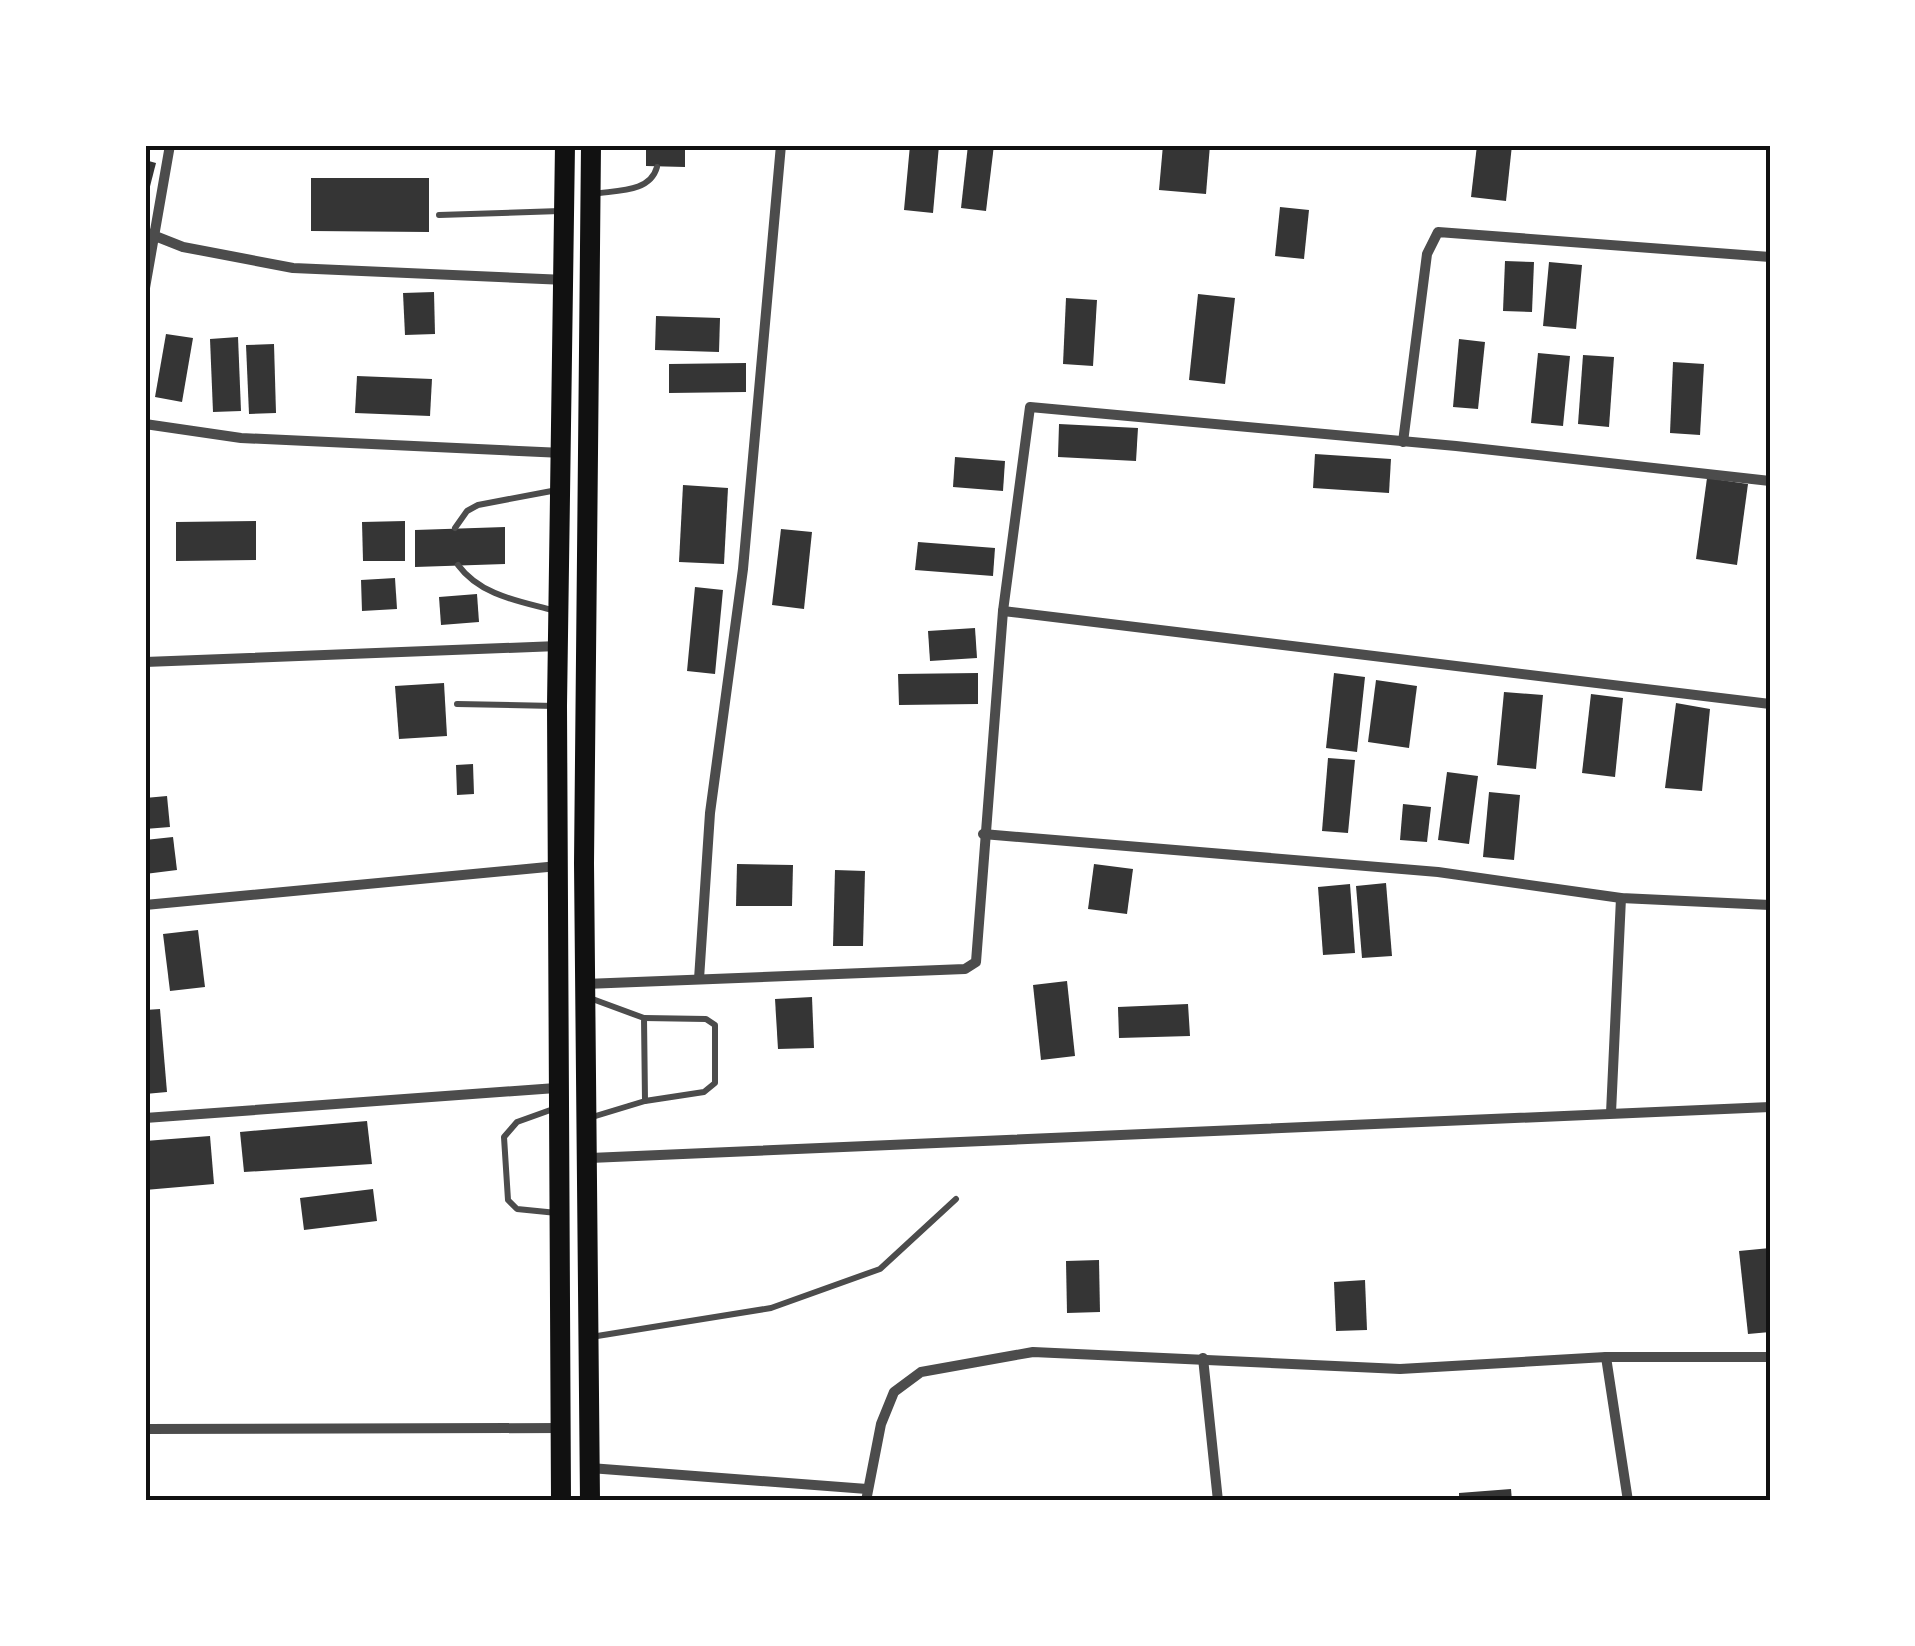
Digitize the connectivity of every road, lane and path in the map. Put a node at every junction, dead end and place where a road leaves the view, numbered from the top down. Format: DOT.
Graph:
graph roads {
  1 [pos="170,145"];
  2 [pos="565,145"];
  3 [pos="592,145"];
  4 [pos="781,145"];
  5 [pos="657,166"];
  6 [pos="592,194"];
  7 [pos="566,210"];
  8 [pos="439,215"];
  9 [pos="150,233"];
  10 [pos="1770,257"];
  11 [pos="566,280"];
  12 [pos="145,288"];
  13 [pos="145,424"];
  14 [pos="1402,442"];
  15 [pos="563,453"];
  16 [pos="1770,481"];
  17 [pos="561,489"];
  18 [pos="455,528"];
  19 [pos="458,565"];
  20 [pos="558,611"];
  21 [pos="1002,611"];
  22 [pos="559,646"];
  23 [pos="145,662"];
  24 [pos="457,704"];
  25 [pos="1770,704"];
  26 [pos="557,706"];
  27 [pos="983,834"];
  28 [pos="558,866"];
  29 [pos="1621,898"];
  30 [pos="1770,904"];
  31 [pos="145,905"];
  32 [pos="699,979"];
  33 [pos="585,990"];
  34 [pos="644,1018"];
  35 [pos="556,1098"];
  36 [pos="646,1101"];
  37 [pos="1770,1107"];
  38 [pos="1611,1114"];
  39 [pos="145,1118"];
  40 [pos="588,1118"];
  41 [pos="590,1158"];
  42 [pos="956,1198"];
  43 [pos="558,1213"];
  44 [pos="590,1337"];
  45 [pos="1606,1357"];
  46 [pos="1770,1357"];
  47 [pos="1203,1358"];
  48 [pos="561,1428"];
  49 [pos="145,1429"];
  50 [pos="590,1468"];
  51 [pos="866,1495"];
  52 [pos="561,1501"];
  53 [pos="590,1501"];
  54 [pos="1218,1501"];
  55 [pos="1628,1501"];
  1 -- 9 [label="street"];
  2 -- 7 [label="highway"];
  3 -- 6 [label="highway"];
  4 -- 32 [label="street"];
  5 -- 6 [label="lane"];
  6 -- 33 [label="highway"];
  7 -- 8 [label="lane"];
  7 -- 11 [label="highway"];
  9 -- 11 [label="street"];
  9 -- 12 [label="street"];
  10 -- 14 [label="street"];
  11 -- 15 [label="highway"];
  13 -- 15 [label="street"];
  14 -- 16 [label="street"];
  14 -- 21 [label="street"];
  15 -- 17 [label="highway"];
  17 -- 18 [label="lane"];
  17 -- 20 [label="highway"];
  19 -- 20 [label="lane"];
  20 -- 22 [label="highway"];
  21 -- 25 [label="street"];
  21 -- 27 [label="street"];
  22 -- 23 [label="street"];
  22 -- 26 [label="highway"];
  24 -- 26 [label="lane"];
  26 -- 28 [label="highway"];
  27 -- 29 [label="street"];
  27 -- 32 [label="street"];
  28 -- 31 [label="street"];
  28 -- 35 [label="highway"];
  29 -- 30 [label="street"];
  29 -- 38 [label="street"];
  32 -- 33 [label="street"];
  33 -- 34 [label="lane"];
  33 -- 40 [label="highway"];
  34 -- 36 [label="lane"];
  34 -- 36 [label="lane"];
  35 -- 39 [label="street"];
  35 -- 43 [label="highway"];
  35 -- 43 [label="lane"];
  36 -- 40 [label="lane"];
  37 -- 38 [label="street"];
  38 -- 41 [label="street"];
  40 -- 41 [label="highway"];
  41 -- 44 [label="highway"];
  42 -- 44 [label="lane"];
  43 -- 48 [label="highway"];
  44 -- 50 [label="highway"];
  45 -- 46 [label="street"];
  45 -- 47 [label="street"];
  45 -- 55 [label="street"];
  47 -- 51 [label="street"];
  47 -- 54 [label="street"];
  48 -- 49 [label="street"];
  48 -- 52 [label="highway"];
  50 -- 51 [label="street"];
  50 -- 53 [label="highway"];
}
